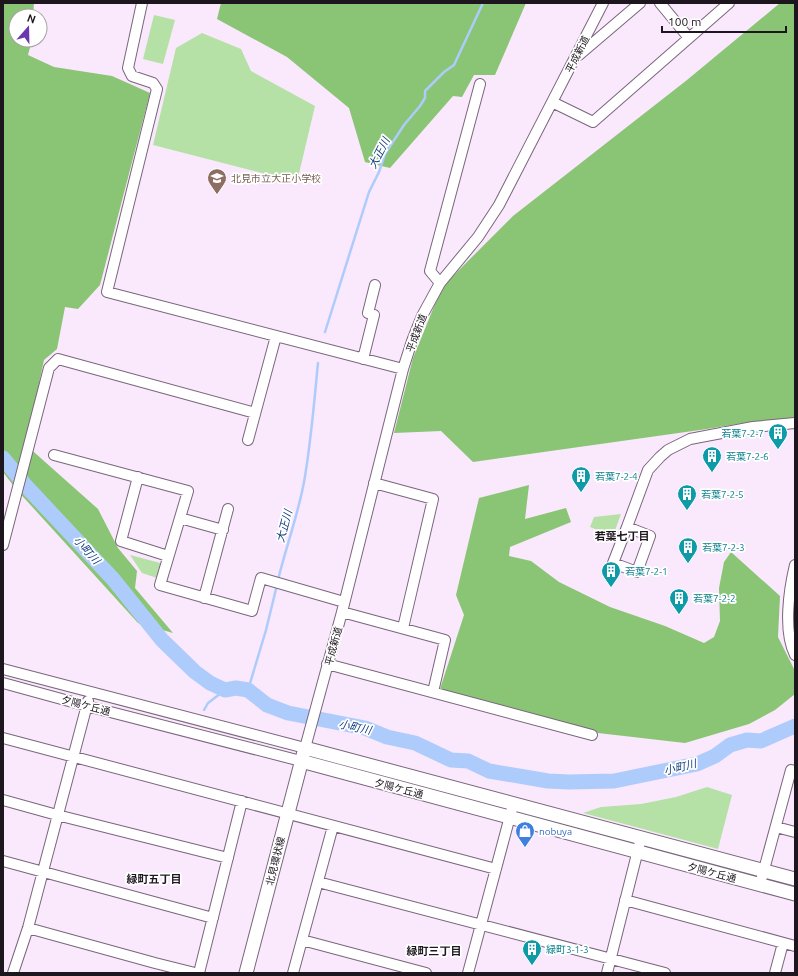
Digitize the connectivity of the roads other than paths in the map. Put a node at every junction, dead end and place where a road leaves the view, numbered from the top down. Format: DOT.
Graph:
graph roads {
  1 [pos="142,3"];
  2 [pos="603,3"];
  3 [pos="640,3"];
  4 [pos="660,3"];
  5 [pos="729,3"];
  6 [pos="689,38"];
  7 [pos="575,58"];
  8 [pos="480,84"];
  9 [pos="552,102"];
  10 [pos="440,283"];
  11 [pos="375,285"];
  12 [pos="276,336"];
  13 [pos="363,359"];
  14 [pos="403,369"];
  15 [pos="255,413"];
  16 [pos="795,423"];
  17 [pos="248,440"];
  18 [pos="54,455"];
  19 [pos="138,477"];
  20 [pos="374,484"];
  21 [pos="228,509"];
  22 [pos="7,511"];
  23 [pos="180,518"];
  24 [pos="627,527"];
  25 [pos="223,530"];
  26 [pos="3,545"];
  27 [pos="168,556"];
  28 [pos="795,565"];
  29 [pos="204,598"];
  30 [pos="344,602"];
  31 [pos="342,612"];
  32 [pos="403,628"];
  33 [pos="795,655"];
  34 [pos="327,664"];
  35 [pos="3,669"];
  36 [pos="3,683"];
  37 [pos="433,692"];
  38 [pos="90,693"];
  39 [pos="87,706"];
  40 [pos="592,735"];
  41 [pos="3,738"];
  42 [pos="303,755"];
  43 [pos="73,757"];
  44 [pos="795,771"];
  45 [pos="3,800"];
  46 [pos="242,801"];
  47 [pos="513,805"];
  48 [pos="287,813"];
  49 [pos="57,815"];
  50 [pos="510,817"];
  51 [pos="333,826"];
  52 [pos="776,827"];
  53 [pos="795,832"];
  54 [pos="641,838"];
  55 [pos="637,852"];
  56 [pos="228,858"];
  57 [pos="3,861"];
  58 [pos="496,869"];
  59 [pos="764,871"];
  60 [pos="42,872"];
  61 [pos="795,879"];
  62 [pos="318,882"];
  63 [pos="760,885"];
  64 [pos="795,894"];
  65 [pos="625,900"];
  66 [pos="213,918"];
  67 [pos="481,925"];
  68 [pos="28,928"];
  69 [pos="302,940"];
  70 [pos="783,943"];
  71 [pos="795,946"];
  72 [pos="611,958"];
  73 [pos="154,968"];
  74 [pos="13,973"];
  75 [pos="196,973"];
  76 [pos="199,973"];
  77 [pos="246,973"];
  78 [pos="293,973"];
  79 [pos="426,973"];
  80 [pos="468,973"];
  81 [pos="607,973"];
  82 [pos="665,973"];
  83 [pos="775,973"];
  1 -- 12 [label="street"];
  2 -- 7 [label="street, 平成新道"];
  3 -- 7 [label="street"];
  4 -- 6 [label="street"];
  5 -- 6 [label="street"];
  6 -- 9 [label="street"];
  7 -- 9 [label="street, 平成新道"];
  8 -- 10 [label="street"];
  9 -- 10 [label="street, 平成新道"];
  10 -- 14 [label="street, 平成新道"];
  11 -- 13 [label="street"];
  12 -- 13 [label="street"];
  12 -- 15 [label="street"];
  13 -- 14 [label="street"];
  14 -- 20 [label="street, 平成新道"];
  15 -- 17 [label="street"];
  15 -- 22 [label="street"];
  16 -- 24 [label="street"];
  18 -- 19 [label="street"];
  19 -- 23 [label="street"];
  19 -- 27 [label="street"];
  20 -- 30 [label="street, 平成新道"];
  20 -- 32 [label="street"];
  21 -- 25 [label="street"];
  22 -- 26 [label="street"];
  23 -- 25 [label="street"];
  23 -- 27 [label="street"];
  24 -- 24 [label="street"];
  25 -- 29 [label="street"];
  27 -- 29 [label="street"];
  28 -- 33 [label="street"];
  29 -- 30 [label="street"];
  30 -- 31 [label="street, 平成新道"];
  31 -- 32 [label="street"];
  31 -- 34 [label="street, 平成新道"];
  32 -- 37 [label="street"];
  34 -- 37 [label="street"];
  34 -- 42 [label="street, 平成新道"];
  35 -- 38 [label="street, 夕陽ケ丘通"];
  36 -- 39 [label="street, 夕陽ケ丘通"];
  37 -- 40 [label="street"];
  38 -- 39 [label="street"];
  38 -- 42 [label="street, 夕陽ケ丘通"];
  39 -- 42 [label="street, 夕陽ケ丘通"];
  39 -- 43 [label="street"];
  41 -- 43 [label="street"];
  42 -- 47 [label="main road, 夕陽ケ丘通"];
  42 -- 48 [label="main road, 北見環状線"];
  42 -- 50 [label="main road, 夕陽ケ丘通"];
  43 -- 46 [label="street"];
  43 -- 49 [label="street"];
  44 -- 52 [label="street"];
  45 -- 49 [label="street"];
  46 -- 48 [label="street"];
  46 -- 56 [label="street"];
  47 -- 50 [label="street"];
  47 -- 54 [label="main road, 夕陽ケ丘通"];
  48 -- 51 [label="street"];
  48 -- 77 [label="main road, 北見環状線"];
  49 -- 56 [label="street"];
  49 -- 60 [label="street"];
  50 -- 55 [label="main road, 夕陽ケ丘通"];
  50 -- 58 [label="street"];
  51 -- 58 [label="street"];
  51 -- 62 [label="street"];
  52 -- 53 [label="street"];
  52 -- 59 [label="street"];
  54 -- 55 [label="street"];
  54 -- 59 [label="main road, 夕陽ケ丘通"];
  55 -- 63 [label="main road, 夕陽ケ丘通"];
  55 -- 65 [label="street"];
  56 -- 66 [label="street"];
  57 -- 60 [label="street"];
  58 -- 67 [label="street"];
  59 -- 61 [label="main road, 夕陽ケ丘通"];
  59 -- 63 [label="street"];
  60 -- 66 [label="street"];
  60 -- 68 [label="street"];
  62 -- 67 [label="street"];
  62 -- 69 [label="street"];
  63 -- 64 [label="main road, 夕陽ケ丘通"];
  65 -- 70 [label="street"];
  65 -- 72 [label="street"];
  66 -- 76 [label="street"];
  67 -- 72 [label="street"];
  67 -- 80 [label="street"];
  68 -- 73 [label="street"];
  68 -- 74 [label="street"];
  69 -- 78 [label="street"];
  69 -- 79 [label="street"];
  70 -- 71 [label="street"];
  70 -- 83 [label="street"];
  72 -- 81 [label="street"];
  72 -- 82 [label="street"];
  73 -- 75 [label="street"];
}
